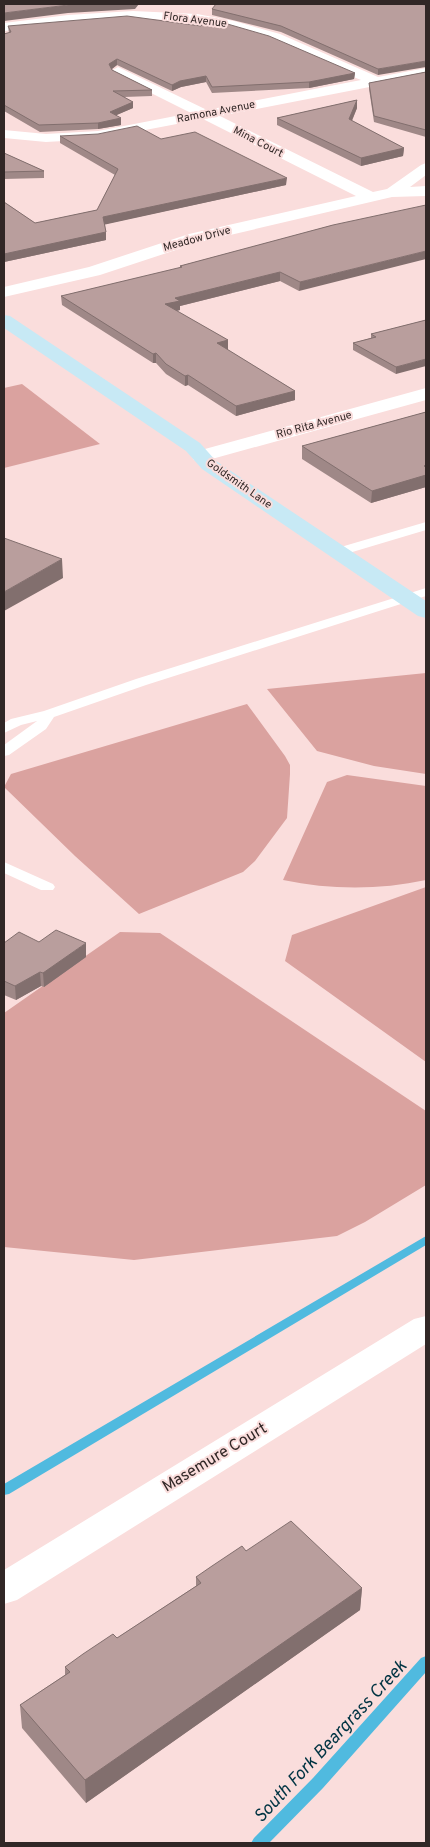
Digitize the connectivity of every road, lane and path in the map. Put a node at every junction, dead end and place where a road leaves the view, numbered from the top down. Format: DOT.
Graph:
graph roads {
  1 [pos="169,4"];
  2 [pos="161,16"];
  3 [pos="4,27"];
  4 [pos="118,71"];
  5 [pos="426,72"];
  6 [pos="376,81"];
  7 [pos="204,115"];
  8 [pos="4,134"];
  9 [pos="426,168"];
  10 [pos="426,191"];
  11 [pos="392,192"];
  12 [pos="371,197"];
  13 [pos="4,292"];
  14 [pos="4,320"];
  15 [pos="426,394"];
  16 [pos="201,456"];
  17 [pos="426,526"];
  18 [pos="339,552"];
  19 [pos="417,595"];
  20 [pos="426,611"];
  21 [pos="49,714"];
  22 [pos="4,728"];
  23 [pos="4,752"];
  24 [pos="4,867"];
  25 [pos="47,887"];
  26 [pos="426,1328"];
  27 [pos="4,1589"];
  1 -- 2 [label="street"];
  2 -- 3 [label="street, Flora Avenue"];
  2 -- 6 [label="street, Flora Avenue"];
  4 -- 7 [label="street, Mina Court"];
  5 -- 6 [label="street, Ramona Avenue"];
  6 -- 7 [label="street, Ramona Avenue"];
  7 -- 8 [label="street, Ramona Avenue"];
  7 -- 12 [label="street, Mina Court"];
  9 -- 11 [label="street, Meadow Drive"];
  10 -- 11 [label="street, Meadow Drive"];
  11 -- 12 [label="street, Meadow Drive"];
  12 -- 13 [label="street, Meadow Drive"];
  14 -- 16 [label="street, Goldsmith Lane"];
  15 -- 16 [label="street, Rio Rita Avenue"];
  16 -- 18 [label="street, Goldsmith Lane"];
  17 -- 18 [label="lane"];
  18 -- 19 [label="street, Goldsmith Lane"];
  19 -- 20 [label="street, Goldsmith Lane"];
  19 -- 21 [label="lane"];
  21 -- 22 [label="lane"];
  21 -- 23 [label="lane"];
  24 -- 25 [label="lane"];
  26 -- 27 [label="street, Masemure Court"];
}
